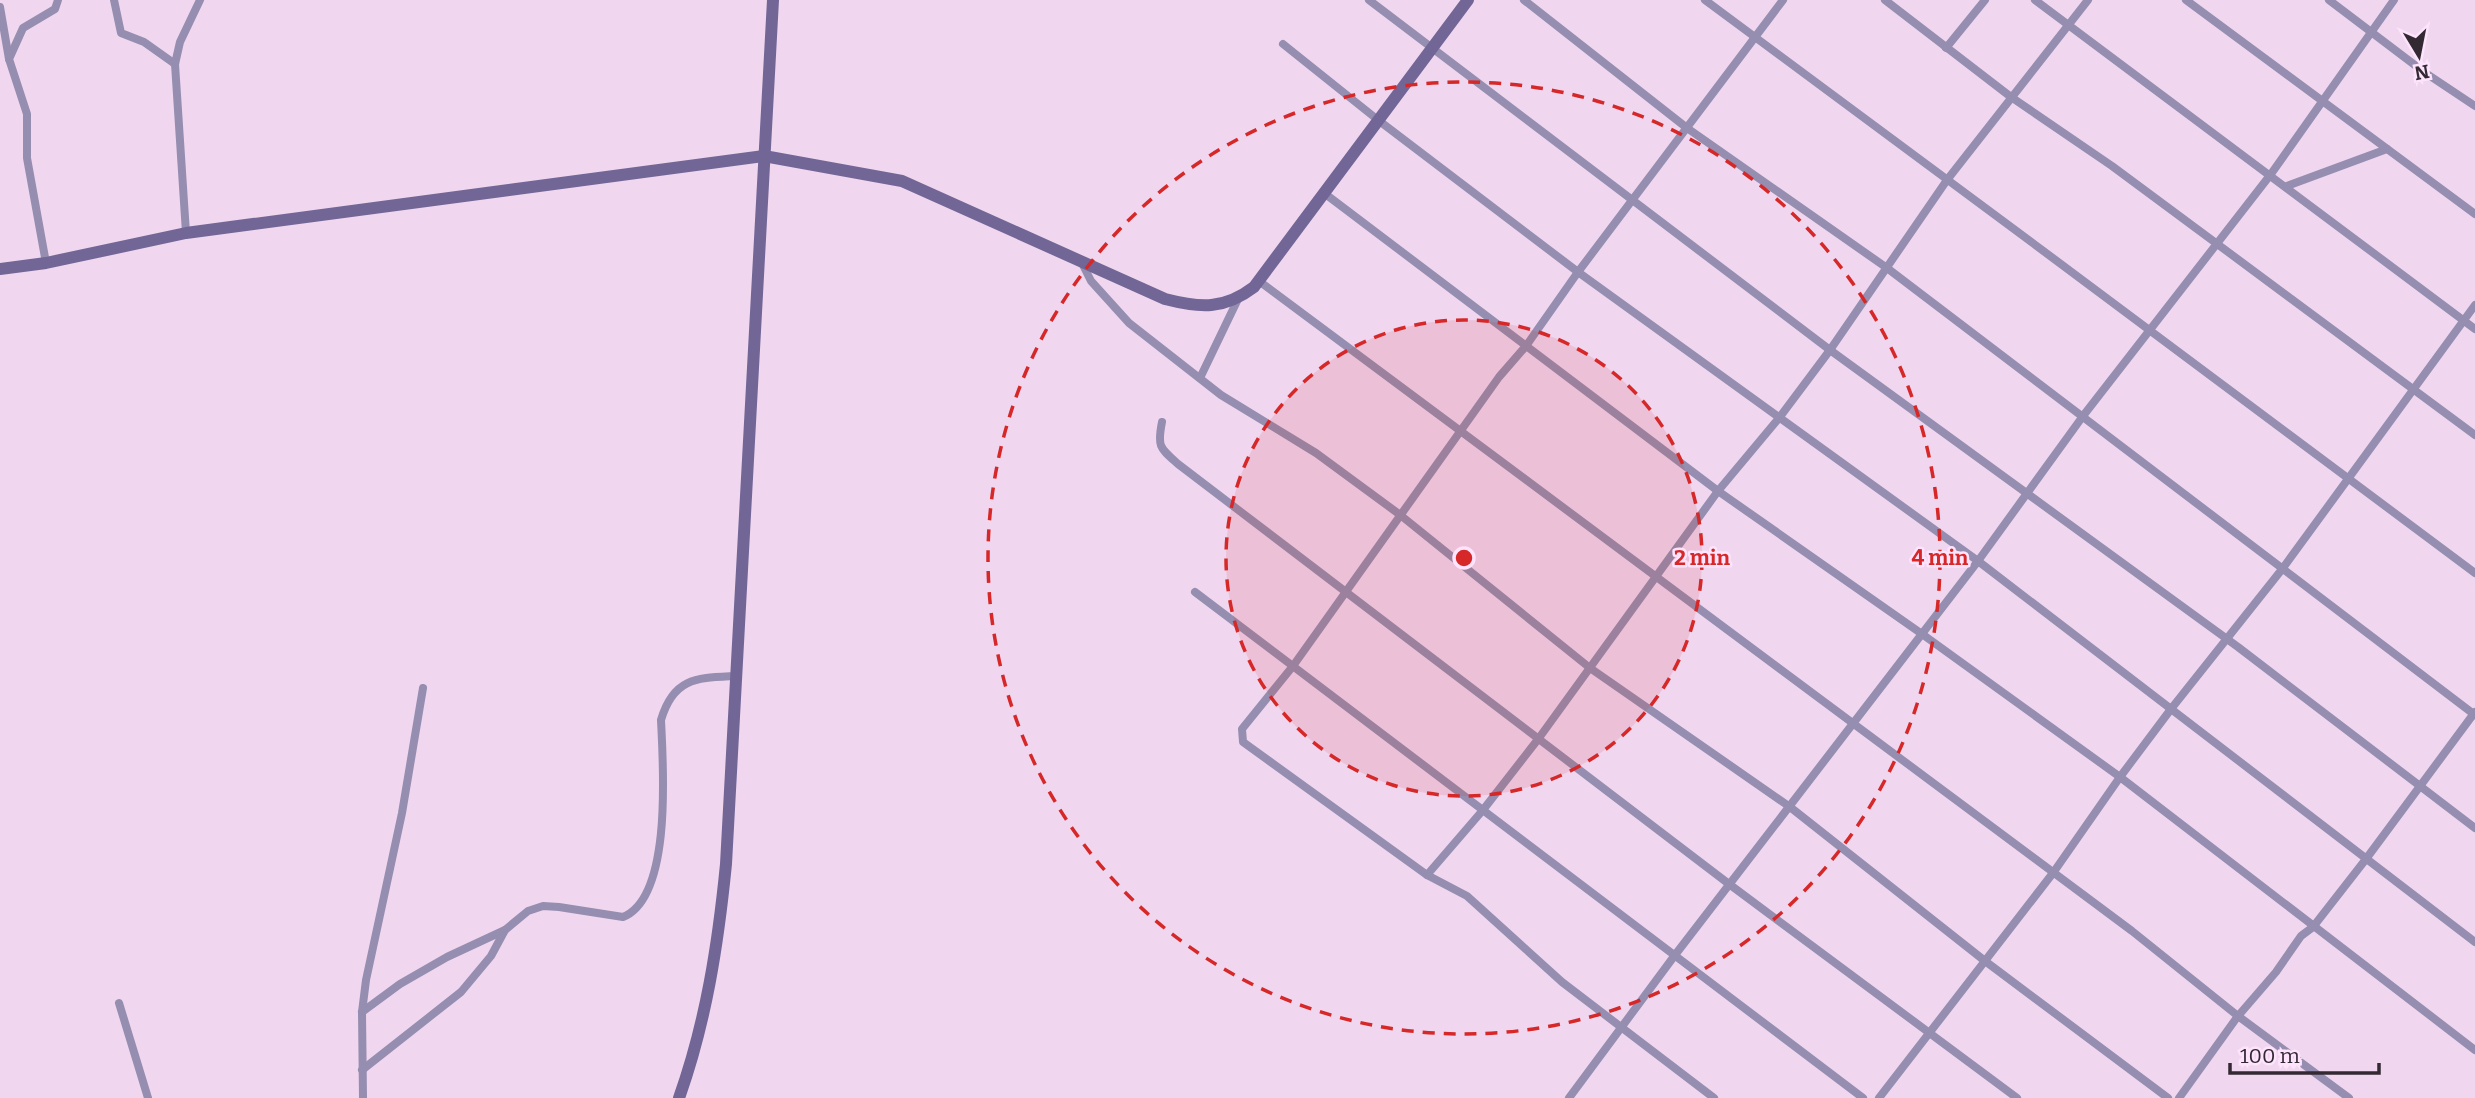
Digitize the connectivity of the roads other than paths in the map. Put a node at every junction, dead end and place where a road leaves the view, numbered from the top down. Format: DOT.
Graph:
graph roads {
  1 [pos="58,0"];
  2 [pos="114,0"];
  3 [pos="200,0"];
  4 [pos="773,0"];
  5 [pos="1369,0"];
  6 [pos="1468,0"];
  7 [pos="1524,0"];
  8 [pos="1705,0"];
  9 [pos="1783,0"];
  10 [pos="1984,0"];
  11 [pos="2035,0"];
  12 [pos="2088,0"];
  13 [pos="2186,0"];
  14 [pos="2329,0"];
  15 [pos="2394,0"];
  16 [pos="1890,1"];
  17 [pos="0,7"];
  18 [pos="2070,25"];
  19 [pos="2371,32"];
  20 [pos="1754,36"];
  21 [pos="1283,44"];
  22 [pos="1433,47"];
  23 [pos="1946,48"];
  24 [pos="9,59"];
  25 [pos="175,64"];
  26 [pos="2011,97"];
  27 [pos="2321,101"];
  28 [pos="2475,106"];
  29 [pos="1378,120"];
  30 [pos="1687,128"];
  31 [pos="2387,149"];
  32 [pos="764,156"];
  33 [pos="2271,174"];
  34 [pos="1947,180"];
  35 [pos="2287,186"];
  36 [pos="1324,193"];
  37 [pos="1633,200"];
  38 [pos="2475,214"];
  39 [pos="186,233"];
  40 [pos="2218,244"];
  41 [pos="1081,261"];
  42 [pos="46,262"];
  43 [pos="1886,268"];
  44 [pos="0,269"];
  45 [pos="1578,272"];
  46 [pos="1259,281"];
  47 [pos="1238,299"];
  48 [pos="2475,305"];
  49 [pos="2463,320"];
  50 [pos="2475,329"];
  51 [pos="2149,331"];
  52 [pos="1526,346"];
  53 [pos="1830,350"];
  54 [pos="1200,378"];
  55 [pos="2414,388"];
  56 [pos="2083,416"];
  57 [pos="1779,418"];
  58 [pos="1162,422"];
  59 [pos="1460,429"];
  60 [pos="2475,435"];
  61 [pos="2348,480"];
  62 [pos="1718,491"];
  63 [pos="2027,494"];
  64 [pos="1399,514"];
  65 [pos="1978,561"];
  66 [pos="2283,568"];
  67 [pos="2475,573"];
  68 [pos="1655,575"];
  69 [pos="1195,592"];
  70 [pos="1345,594"];
  71 [pos="1922,634"];
  72 [pos="2227,639"];
  73 [pos="1293,666"];
  74 [pos="1590,668"];
  75 [pos="737,676"];
  76 [pos="423,688"];
  77 [pos="2171,709"];
  78 [pos="2475,713"];
  79 [pos="1852,722"];
  80 [pos="1539,738"];
  81 [pos="2120,777"];
  82 [pos="2420,784"];
  83 [pos="1790,807"];
  84 [pos="1483,810"];
  85 [pos="2475,828"];
  86 [pos="2366,859"];
  87 [pos="2053,873"];
  88 [pos="1427,875"];
  89 [pos="1729,884"];
  90 [pos="2313,927"];
  91 [pos="505,930"];
  92 [pos="2475,942"];
  93 [pos="1675,955"];
  94 [pos="1985,961"];
  95 [pos="119,1003"];
  96 [pos="362,1012"];
  97 [pos="2238,1016"];
  98 [pos="1622,1028"];
  99 [pos="1930,1035"];
  100 [pos="2475,1050"];
  101 [pos="362,1070"];
  102 [pos="148,1098"];
  103 [pos="363,1098"];
  104 [pos="678,1098"];
  105 [pos="1569,1098"];
  106 [pos="1714,1098"];
  107 [pos="1863,1098"];
  108 [pos="1879,1098"];
  109 [pos="2017,1098"];
  110 [pos="2168,1098"];
  111 [pos="2179,1098"];
  112 [pos="2349,1098"];
  1 -- 24 [label="street"];
  2 -- 25 [label="street"];
  3 -- 25 [label="street"];
  4 -- 32 [label="street"];
  5 -- 22 [label="street"];
  6 -- 22 [label="street"];
  7 -- 30 [label="street"];
  8 -- 20 [label="street"];
  9 -- 20 [label="street"];
  10 -- 23 [label="street"];
  11 -- 18 [label="street"];
  12 -- 18 [label="street"];
  13 -- 27 [label="street"];
  14 -- 19 [label="street"];
  15 -- 19 [label="street"];
  16 -- 23 [label="street"];
  17 -- 24 [label="street"];
  18 -- 26 [label="street"];
  18 -- 33 [label="street"];
  19 -- 27 [label="street"];
  19 -- 28 [label="street"];
  20 -- 30 [label="street"];
  20 -- 34 [label="street"];
  21 -- 29 [label="street"];
  22 -- 29 [label="street"];
  22 -- 37 [label="street"];
  23 -- 26 [label="street"];
  24 -- 42 [label="street"];
  25 -- 39 [label="street"];
  26 -- 34 [label="street"];
  26 -- 40 [label="street"];
  27 -- 31 [label="street"];
  27 -- 33 [label="street"];
  29 -- 36 [label="street"];
  29 -- 45 [label="street"];
  30 -- 37 [label="street"];
  30 -- 43 [label="street"];
  31 -- 35 [label="street"];
  31 -- 38 [label="street"];
  32 -- 39 [label="street"];
  32 -- 41 [label="street"];
  32 -- 75 [label="street"];
  33 -- 35 [label="street"];
  33 -- 40 [label="street"];
  34 -- 43 [label="street"];
  34 -- 51 [label="street"];
  35 -- 49 [label="street"];
  36 -- 46 [label="street"];
  36 -- 52 [label="street"];
  37 -- 45 [label="street"];
  37 -- 53 [label="street"];
  39 -- 42 [label="street"];
  40 -- 51 [label="street"];
  40 -- 55 [label="street"];
  41 -- 47 [label="street"];
  41 -- 54 [label="street"];
  42 -- 44 [label="street"];
  43 -- 53 [label="street"];
  43 -- 56 [label="street"];
  45 -- 52 [label="street"];
  45 -- 57 [label="street"];
  46 -- 47 [label="street"];
  46 -- 59 [label="street"];
  47 -- 54 [label="street"];
  48 -- 49 [label="street"];
  49 -- 50 [label="street"];
  49 -- 55 [label="street"];
  51 -- 56 [label="street"];
  51 -- 61 [label="street"];
  52 -- 59 [label="street"];
  52 -- 62 [label="street"];
  53 -- 57 [label="street"];
  53 -- 63 [label="street"];
  54 -- 64 [label="street"];
  55 -- 60 [label="street"];
  55 -- 61 [label="street"];
  56 -- 63 [label="street"];
  56 -- 66 [label="street"];
  57 -- 62 [label="street"];
  57 -- 65 [label="street"];
  58 -- 70 [label="street"];
  59 -- 64 [label="street"];
  59 -- 68 [label="street"];
  61 -- 66 [label="street"];
  61 -- 67 [label="street"];
  62 -- 68 [label="street"];
  62 -- 71 [label="street"];
  63 -- 65 [label="street"];
  63 -- 72 [label="street"];
  64 -- 70 [label="street"];
  64 -- 74 [label="street"];
  65 -- 71 [label="street"];
  65 -- 77 [label="street"];
  66 -- 72 [label="street"];
  66 -- 78 [label="street"];
  68 -- 74 [label="street"];
  68 -- 79 [label="street"];
  69 -- 73 [label="street"];
  70 -- 73 [label="street"];
  70 -- 80 [label="street"];
  71 -- 79 [label="street"];
  71 -- 81 [label="street"];
  72 -- 77 [label="street"];
  72 -- 82 [label="street"];
  73 -- 84 [label="street"];
  73 -- 88 [label="street"];
  74 -- 80 [label="street"];
  74 -- 83 [label="street"];
  75 -- 91 [label="street"];
  75 -- 104 [label="street"];
  76 -- 96 [label="street"];
  77 -- 81 [label="street"];
  77 -- 86 [label="street"];
  78 -- 82 [label="street"];
  79 -- 83 [label="street"];
  79 -- 87 [label="street"];
  80 -- 84 [label="street"];
  80 -- 89 [label="street"];
  81 -- 87 [label="street"];
  81 -- 90 [label="street"];
  82 -- 85 [label="street"];
  82 -- 86 [label="street"];
  83 -- 89 [label="street"];
  83 -- 94 [label="street"];
  84 -- 88 [label="street"];
  84 -- 93 [label="street"];
  86 -- 90 [label="street"];
  86 -- 92 [label="street"];
  87 -- 94 [label="street"];
  87 -- 97 [label="street"];
  88 -- 98 [label="street"];
  89 -- 93 [label="street"];
  89 -- 99 [label="street"];
  90 -- 97 [label="street"];
  90 -- 100 [label="street"];
  91 -- 96 [label="street"];
  91 -- 101 [label="street"];
  93 -- 98 [label="street"];
  93 -- 107 [label="street"];
  94 -- 99 [label="street"];
  94 -- 110 [label="street"];
  95 -- 102 [label="street"];
  96 -- 101 [label="street"];
  97 -- 111 [label="street"];
  97 -- 112 [label="street"];
  98 -- 105 [label="street"];
  98 -- 106 [label="street"];
  99 -- 108 [label="street"];
  99 -- 109 [label="street"];
  101 -- 103 [label="street"];
}
